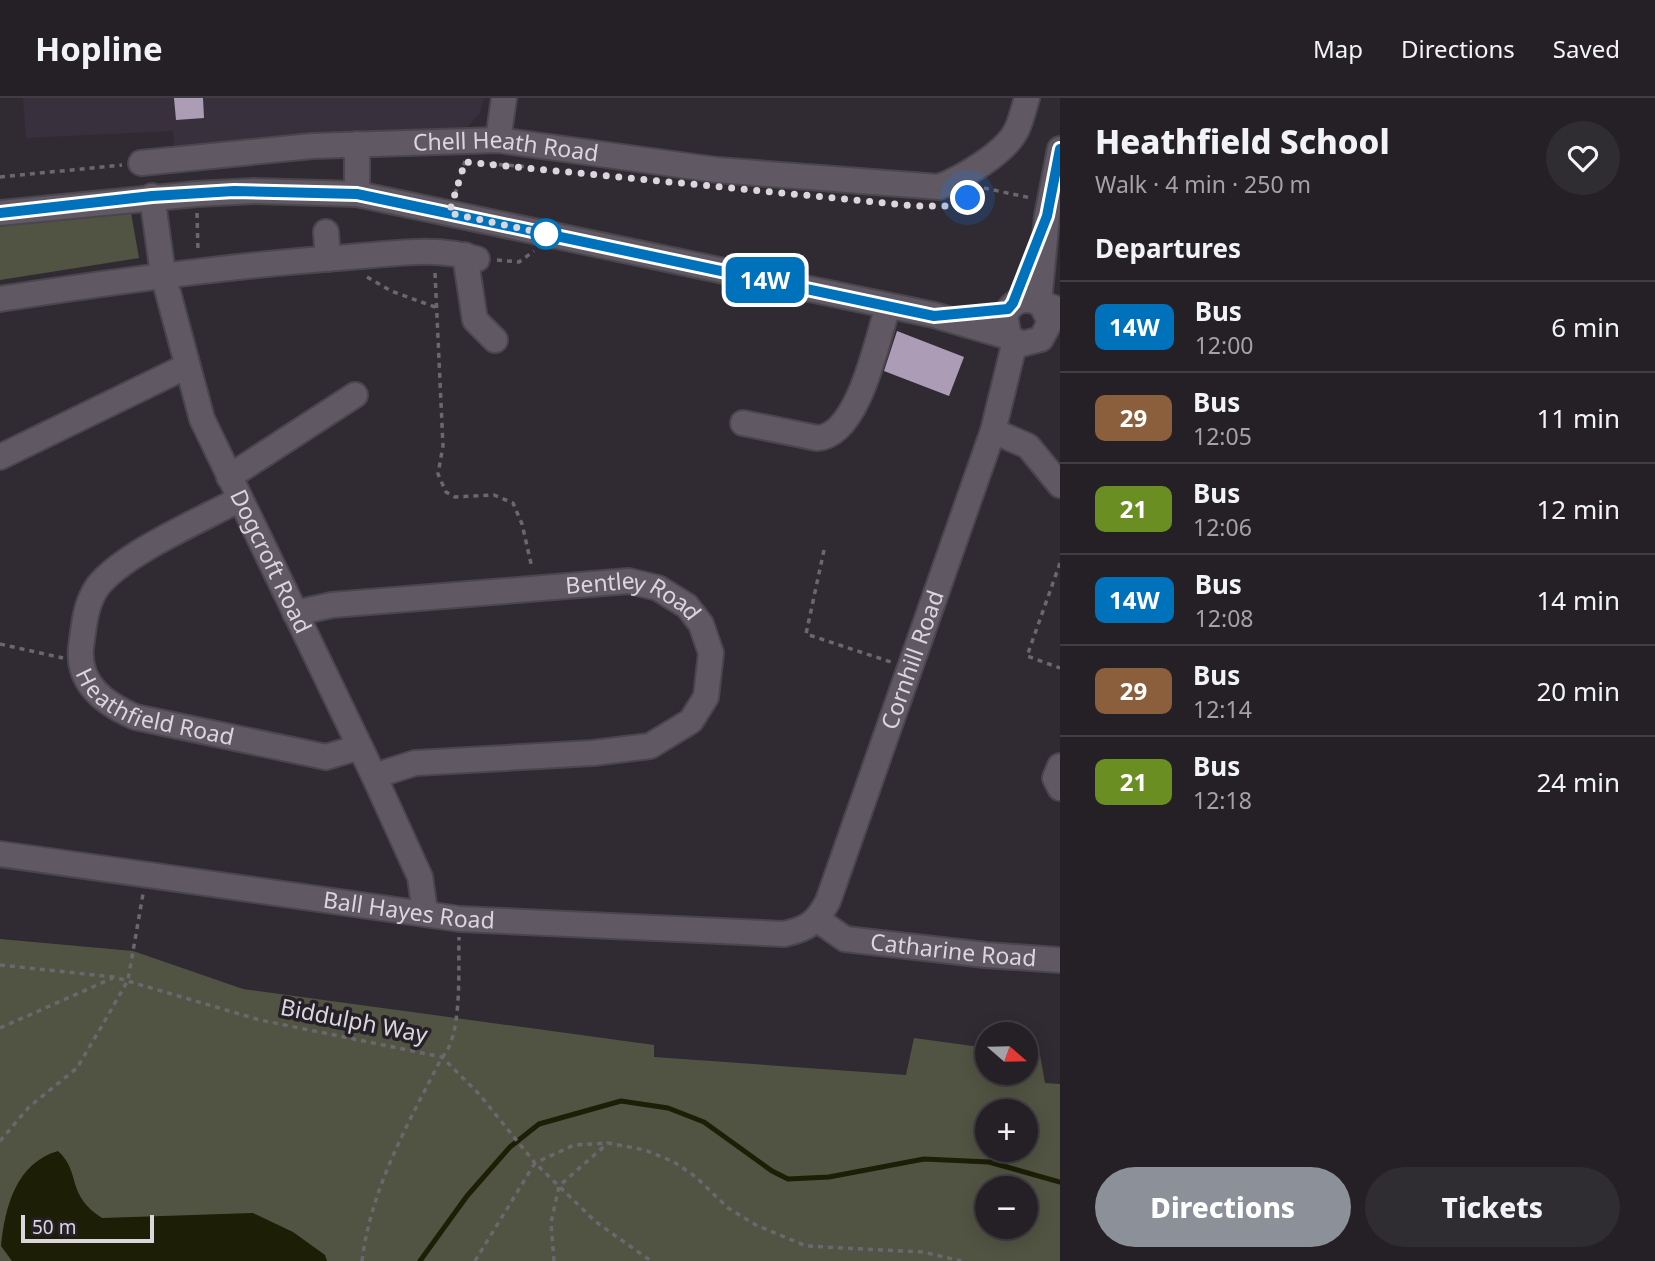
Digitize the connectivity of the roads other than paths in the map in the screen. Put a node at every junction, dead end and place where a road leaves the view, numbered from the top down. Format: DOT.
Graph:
graph roads {
  1 [pos="504,98"];
  2 [pos="1027,98"];
  3 [pos="498,140"];
  4 [pos="357,144"];
  5 [pos="1060,149"];
  6 [pos="141,163"];
  7 [pos="357,194"];
  8 [pos="152,196"];
  9 [pos="1048,209"];
  10 [pos="0,214"];
  11 [pos="326,232"];
  12 [pos="328,258"];
  13 [pos="163,274"];
  14 [pos="0,299"];
  15 [pos="1047,305"];
  16 [pos="888,306"];
  17 [pos="1011,306"];
  18 [pos="934,316"];
  19 [pos="495,340"];
  20 [pos="1031,340"];
  21 [pos="187,366"];
  22 [pos="355,395"];
  23 [pos="743,423"];
  24 [pos="993,431"];
  25 [pos="0,457"];
  26 [pos="1060,485"];
  27 [pos="234,488"];
  28 [pos="295,613"];
  29 [pos="360,747"];
  30 [pos="1060,766"];
  31 [pos="374,776"];
  32 [pos="1060,788"];
  33 [pos="0,854"];
  34 [pos="425,912"];
  35 [pos="818,920"];
  36 [pos="1060,960"];
  1 -- 3 [label="street"];
  2 -- 3 [label="street, Chell Heath Road"];
  3 -- 4 [label="street, Chell Heath Road"];
  4 -- 6 [label="street, Chell Heath Road"];
  4 -- 7 [label="street"];
  5 -- 9 [label="street"];
  7 -- 8 [label="street"];
  7 -- 16 [label="street"];
  8 -- 10 [label="street"];
  8 -- 13 [label="street, Dogcroft Road"];
  9 -- 15 [label="street"];
  9 -- 17 [label="street"];
  11 -- 12 [label="street"];
  12 -- 13 [label="street"];
  12 -- 19 [label="street"];
  13 -- 14 [label="street"];
  13 -- 21 [label="street, Dogcroft Road"];
  15 -- 17 [label="street"];
  15 -- 20 [label="street"];
  16 -- 18 [label="street"];
  16 -- 23 [label="street"];
  17 -- 18 [label="street"];
  17 -- 20 [label="street"];
  18 -- 20 [label="street"];
  20 -- 24 [label="street, Cornhill Road"];
  21 -- 25 [label="street"];
  21 -- 27 [label="street, Dogcroft Road"];
  22 -- 27 [label="street, Heathfield Road"];
  24 -- 26 [label="street"];
  24 -- 35 [label="street, Cornhill Road"];
  27 -- 28 [label="street, Dogcroft Road"];
  27 -- 29 [label="street, Heathfield Road"];
  28 -- 29 [label="street, Dogcroft Road"];
  28 -- 31 [label="street, Bentley Road"];
  29 -- 31 [label="street, Dogcroft Road"];
  30 -- 32 [label="street"];
  31 -- 34 [label="street, Dogcroft Road"];
  33 -- 34 [label="street, Ball Hayes Road"];
  34 -- 35 [label="street, Ball Hayes Road"];
  35 -- 36 [label="street, Catharine Road"];
}
